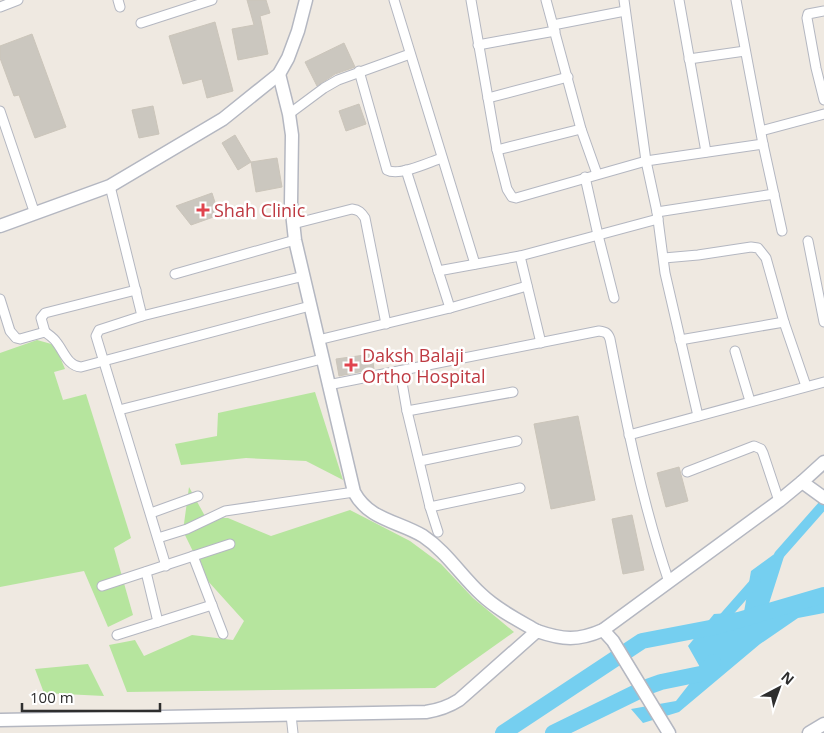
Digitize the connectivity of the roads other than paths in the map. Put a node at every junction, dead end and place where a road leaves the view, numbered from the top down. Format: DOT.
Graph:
graph roads {
  1 [pos="18,0"];
  2 [pos="212,0"];
  3 [pos="306,0"];
  4 [pos="394,0"];
  5 [pos="471,0"];
  6 [pos="546,0"];
  7 [pos="624,0"];
  8 [pos="679,0"];
  9 [pos="736,0"];
  10 [pos="0,7"];
  11 [pos="625,10"];
  12 [pos="824,11"];
  13 [pos="141,23"];
  14 [pos="554,28"];
  15 [pos="478,45"];
  16 [pos="745,51"];
  17 [pos="410,54"];
  18 [pos="690,59"];
  19 [pos="359,71"];
  20 [pos="279,74"];
  21 [pos="568,77"];
  22 [pos="488,98"];
  23 [pos="824,100"];
  24 [pos="0,111"];
  25 [pos="289,114"];
  26 [pos="824,114"];
  27 [pos="581,129"];
  28 [pos="761,131"];
  29 [pos="763,144"];
  30 [pos="498,150"];
  31 [pos="706,152"];
  32 [pos="442,158"];
  33 [pos="646,162"];
  34 [pos="406,170"];
  35 [pos="596,174"];
  36 [pos="586,177"];
  37 [pos="110,186"];
  38 [pos="774,194"];
  39 [pos="36,214"];
  40 [pos="658,216"];
  41 [pos="293,224"];
  42 [pos="0,226"];
  43 [pos="782,231"];
  44 [pos="598,235"];
  45 [pos="295,240"];
  46 [pos="808,241"];
  47 [pos="520,256"];
  48 [pos="664,258"];
  49 [pos="475,264"];
  50 [pos="438,271"];
  51 [pos="176,274"];
  52 [pos="304,276"];
  53 [pos="527,286"];
  54 [pos="136,290"];
  55 [pos="614,298"];
  56 [pos="0,299"];
  57 [pos="310,306"];
  58 [pos="450,308"];
  59 [pos="142,316"];
  60 [pos="784,322"];
  61 [pos="824,322"];
  62 [pos="386,324"];
  63 [pos="45,332"];
  64 [pos="318,340"];
  65 [pos="680,340"];
  66 [pos="542,343"];
  67 [pos="735,351"];
  68 [pos="322,360"];
  69 [pos="104,361"];
  70 [pos="400,371"];
  71 [pos="824,382"];
  72 [pos="328,385"];
  73 [pos="806,386"];
  74 [pos="513,392"];
  75 [pos="750,401"];
  76 [pos="119,410"];
  77 [pos="407,411"];
  78 [pos="698,416"];
  79 [pos="629,435"];
  80 [pos="518,441"];
  81 [pos="420,461"];
  82 [pos="824,462"];
  83 [pos="687,472"];
  84 [pos="807,485"];
  85 [pos="520,488"];
  86 [pos="354,492"];
  87 [pos="198,496"];
  88 [pos="824,498"];
  89 [pos="779,501"];
  90 [pos="430,506"];
  91 [pos="151,513"];
  92 [pos="438,532"];
  93 [pos="158,538"];
  94 [pos="230,544"];
  95 [pos="193,556"];
  96 [pos="166,566"];
  97 [pos="146,572"];
  98 [pos="668,582"];
  99 [pos="102,586"];
  100 [pos="212,605"];
  101 [pos="158,622"];
  102 [pos="603,630"];
  103 [pos="537,631"];
  104 [pos="224,634"];
  105 [pos="117,636"];
  106 [pos="291,715"];
  107 [pos="0,720"];
  108 [pos="824,724"];
  109 [pos="293,733"];
  110 [pos="669,733"];
  111 [pos="809,733"];
  1 -- 10 [label="street"];
  2 -- 13 [label="street"];
  3 -- 20 [label="street"];
  4 -- 17 [label="street"];
  5 -- 15 [label="street"];
  6 -- 14 [label="street"];
  7 -- 11 [label="street"];
  8 -- 18 [label="street"];
  9 -- 16 [label="street"];
  11 -- 14 [label="street"];
  11 -- 33 [label="street"];
  12 -- 23 [label="street"];
  14 -- 15 [label="street"];
  14 -- 21 [label="street"];
  15 -- 22 [label="street"];
  16 -- 18 [label="street"];
  16 -- 28 [label="street"];
  17 -- 19 [label="street"];
  17 -- 32 [label="street"];
  18 -- 31 [label="street"];
  19 -- 25 [label="street"];
  19 -- 34 [label="street"];
  20 -- 25 [label="street"];
  20 -- 37 [label="street"];
  21 -- 22 [label="street"];
  21 -- 27 [label="street"];
  22 -- 30 [label="street"];
  24 -- 39 [label="street"];
  25 -- 41 [label="street"];
  26 -- 28 [label="street"];
  27 -- 30 [label="street"];
  27 -- 35 [label="street"];
  28 -- 29 [label="street"];
  29 -- 31 [label="street"];
  29 -- 38 [label="street"];
  30 -- 36 [label="street"];
  31 -- 33 [label="street"];
  32 -- 34 [label="street"];
  32 -- 49 [label="street"];
  33 -- 35 [label="street"];
  33 -- 40 [label="street"];
  34 -- 50 [label="street"];
  35 -- 36 [label="street"];
  36 -- 44 [label="street"];
  37 -- 39 [label="street"];
  37 -- 54 [label="street"];
  38 -- 40 [label="street"];
  38 -- 43 [label="street"];
  39 -- 42 [label="street"];
  40 -- 44 [label="street"];
  40 -- 48 [label="street"];
  41 -- 45 [label="street"];
  41 -- 62 [label="street"];
  44 -- 47 [label="street"];
  44 -- 55 [label="street"];
  45 -- 51 [label="street"];
  45 -- 52 [label="street"];
  46 -- 61 [label="street"];
  47 -- 49 [label="street"];
  47 -- 53 [label="street"];
  48 -- 60 [label="street"];
  48 -- 65 [label="street"];
  49 -- 50 [label="street"];
  50 -- 58 [label="street"];
  52 -- 57 [label="street"];
  52 -- 59 [label="street"];
  53 -- 58 [label="street"];
  53 -- 66 [label="street"];
  54 -- 59 [label="street"];
  54 -- 63 [label="street"];
  56 -- 63 [label="street"];
  57 -- 64 [label="street"];
  57 -- 69 [label="street"];
  58 -- 62 [label="street"];
  59 -- 69 [label="street"];
  60 -- 65 [label="street"];
  60 -- 73 [label="street"];
  62 -- 64 [label="street"];
  63 -- 69 [label="street"];
  64 -- 68 [label="street"];
  65 -- 78 [label="street"];
  66 -- 70 [label="street"];
  66 -- 79 [label="street"];
  67 -- 75 [label="street"];
  68 -- 72 [label="street"];
  68 -- 76 [label="street"];
  69 -- 76 [label="street"];
  70 -- 72 [label="street"];
  70 -- 77 [label="street"];
  71 -- 73 [label="street"];
  72 -- 86 [label="street"];
  73 -- 75 [label="street"];
  74 -- 77 [label="street"];
  75 -- 78 [label="street"];
  76 -- 91 [label="street"];
  77 -- 81 [label="street"];
  78 -- 79 [label="street"];
  79 -- 98 [label="street"];
  80 -- 81 [label="street"];
  81 -- 90 [label="street"];
  82 -- 84 [label="street"];
  83 -- 89 [label="street"];
  84 -- 88 [label="street"];
  84 -- 89 [label="street"];
  85 -- 90 [label="street"];
  86 -- 93 [label="street"];
  86 -- 103 [label="street"];
  87 -- 91 [label="street"];
  89 -- 98 [label="street"];
  90 -- 92 [label="street"];
  91 -- 93 [label="street"];
  93 -- 96 [label="street"];
  94 -- 95 [label="street"];
  95 -- 96 [label="street"];
  95 -- 100 [label="street"];
  96 -- 97 [label="street"];
  97 -- 99 [label="street"];
  97 -- 101 [label="street"];
  98 -- 102 [label="street"];
  100 -- 101 [label="street"];
  100 -- 104 [label="street"];
  101 -- 105 [label="street"];
  102 -- 103 [label="street"];
  102 -- 110 [label="street"];
  103 -- 106 [label="street"];
  106 -- 107 [label="street"];
  106 -- 109 [label="street"];
  108 -- 111 [label="street"];
}
